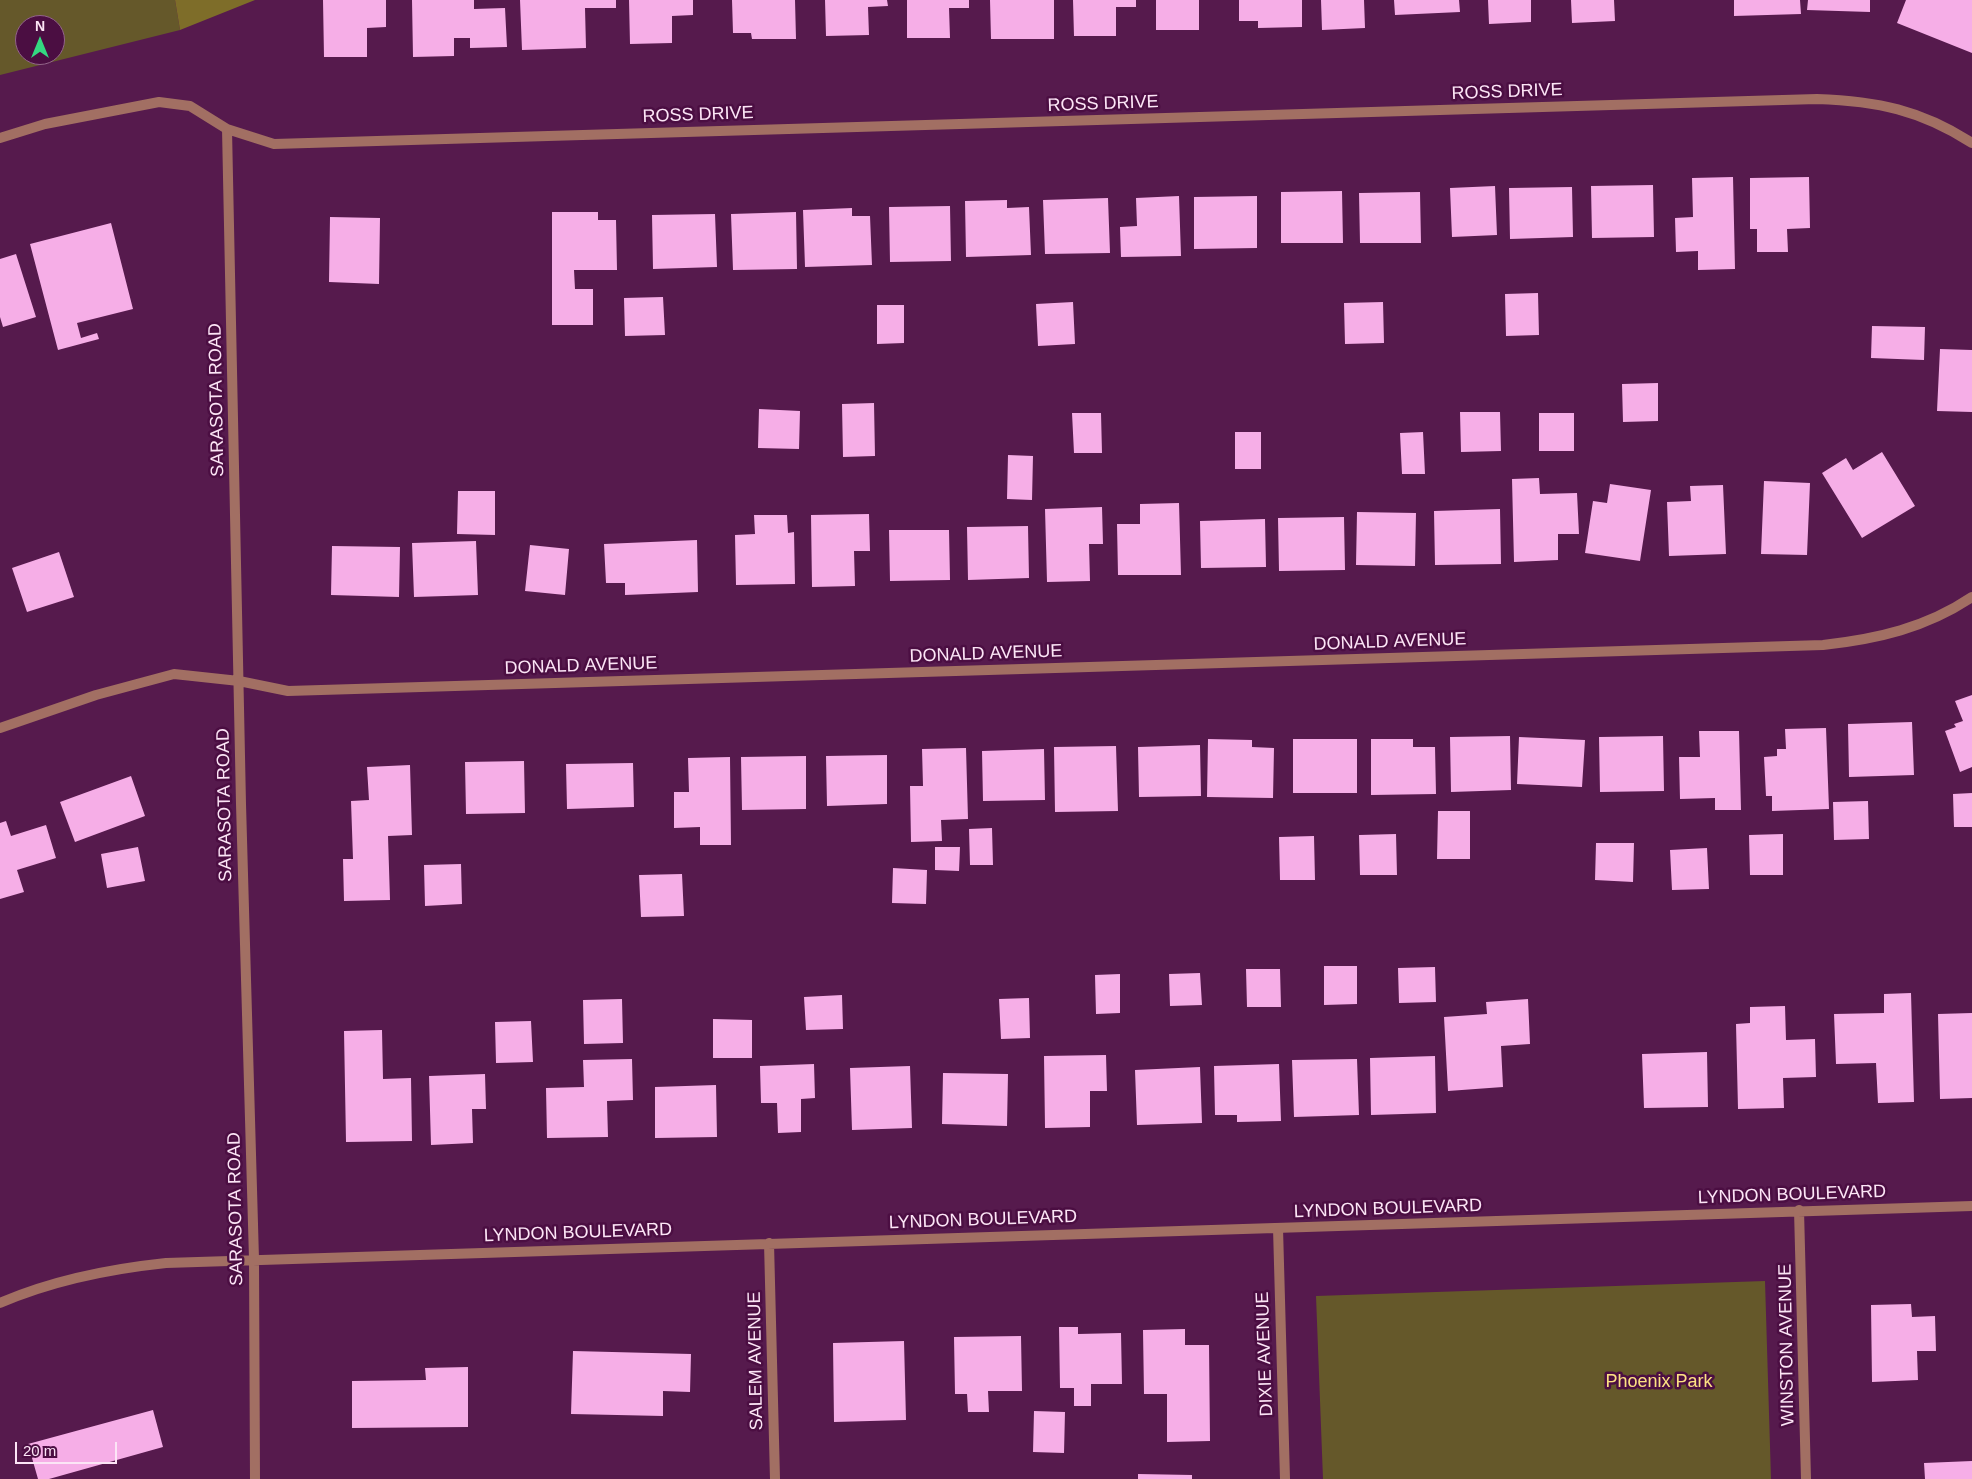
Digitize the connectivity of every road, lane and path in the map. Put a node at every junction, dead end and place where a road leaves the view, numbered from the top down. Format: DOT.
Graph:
graph roads {
  1 [pos="227,129"];
  2 [pos="0,138"];
  3 [pos="1972,143"];
  4 [pos="1972,597"];
  5 [pos="239,681"];
  6 [pos="0,728"];
  7 [pos="1972,1206"];
  8 [pos="1799,1210"];
  9 [pos="1278,1228"];
  10 [pos="769,1243"];
  11 [pos="254,1259"];
  12 [pos="0,1303"];
  13 [pos="254,1479"];
  14 [pos="775,1479"];
  15 [pos="1285,1479"];
  16 [pos="1806,1479"];
  1 -- 2 [label="street, ROSS DRIVE"];
  1 -- 3 [label="street, ROSS DRIVE"];
  1 -- 5 [label="street, SARASOTA ROAD"];
  4 -- 5 [label="street, DONALD AVENUE"];
  5 -- 6 [label="street, DONALD AVENUE"];
  5 -- 11 [label="street, SARASOTA ROAD"];
  7 -- 8 [label="street, LYNDON BOULEVARD"];
  8 -- 9 [label="street, LYNDON BOULEVARD"];
  8 -- 16 [label="street, WINSTON AVENUE"];
  9 -- 10 [label="street, LYNDON BOULEVARD"];
  9 -- 15 [label="street, DIXIE AVENUE"];
  10 -- 11 [label="street, LYNDON BOULEVARD"];
  10 -- 14 [label="street, SALEM AVENUE"];
  11 -- 12 [label="street, LYNDON BOULEVARD"];
  11 -- 13 [label="street, SARASOTA ROAD"];
}
